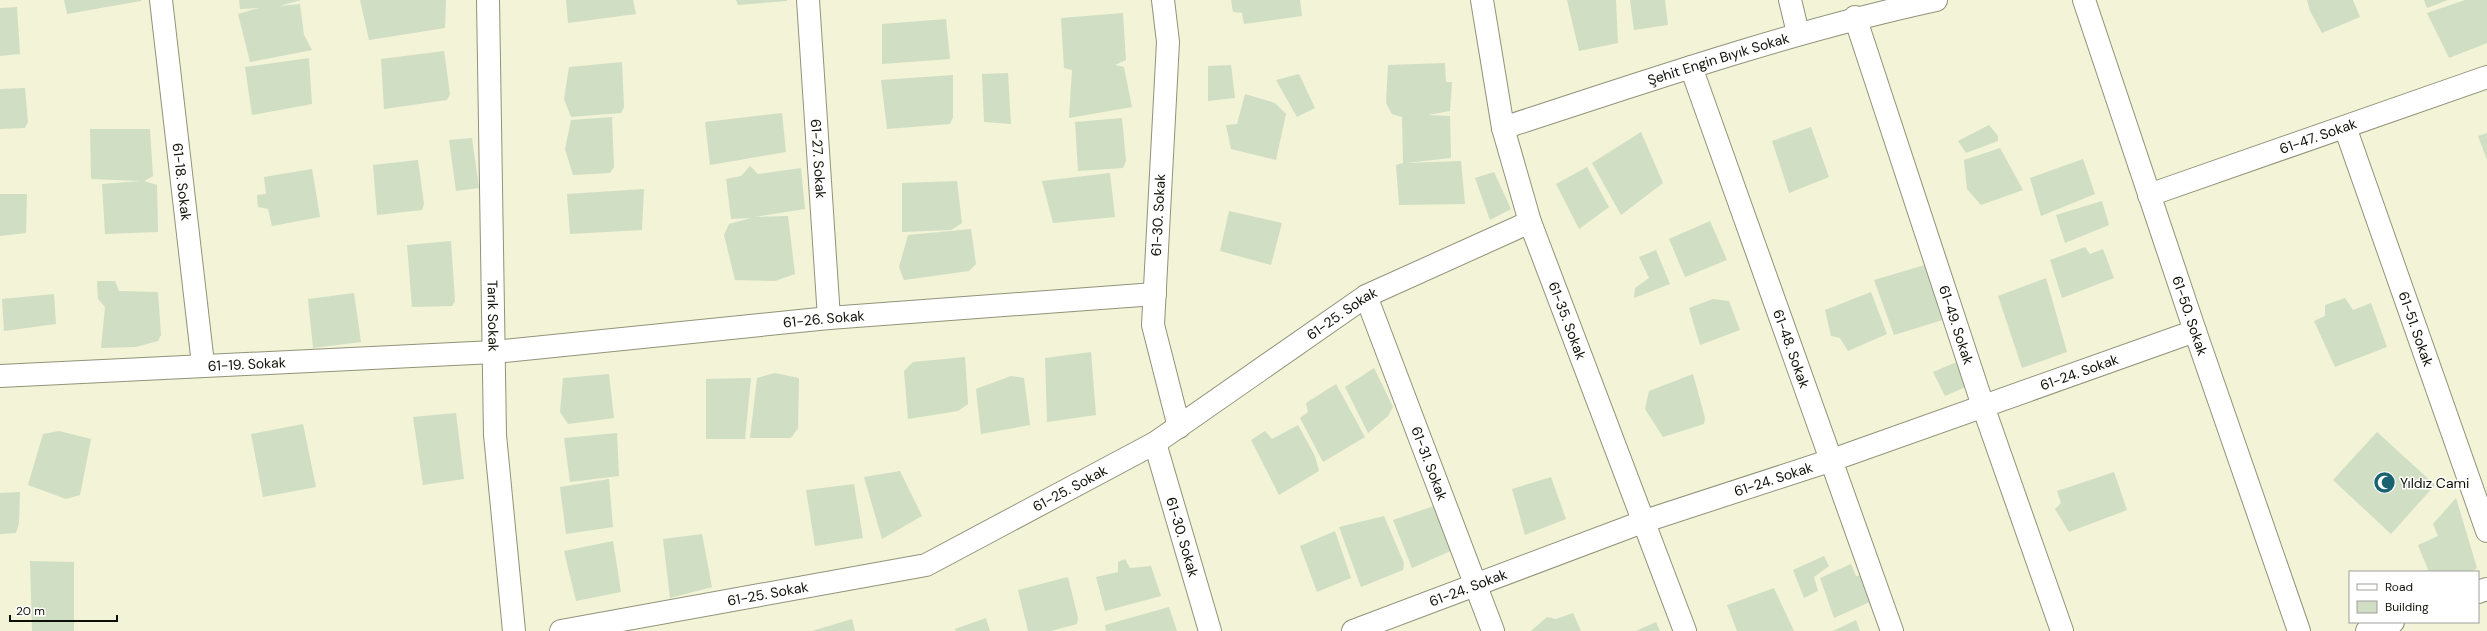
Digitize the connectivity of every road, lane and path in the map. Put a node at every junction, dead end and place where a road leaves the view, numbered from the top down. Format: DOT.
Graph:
graph roads {
  1 [pos="161,0"];
  2 [pos="488,0"];
  3 [pos="808,0"];
  4 [pos="1163,0"];
  5 [pos="1482,0"];
  6 [pos="1790,0"];
  7 [pos="1936,0"];
  8 [pos="2084,0"];
  9 [pos="1855,18"];
  10 [pos="1798,33"];
  11 [pos="1691,67"];
  12 [pos="2487,77"];
  13 [pos="2345,127"];
  14 [pos="1503,128"];
  15 [pos="2149,195"];
  16 [pos="1530,222"];
  17 [pos="1155,294"];
  18 [pos="1366,296"];
  19 [pos="829,318"];
  20 [pos="2195,331"];
  21 [pos="494,352"];
  22 [pos="204,364"];
  23 [pos="0,376"];
  24 [pos="1983,406"];
  25 [pos="1179,427"];
  26 [pos="1155,443"];
  27 [pos="1832,460"];
  28 [pos="1645,521"];
  29 [pos="2487,531"];
  30 [pos="1477,585"];
  31 [pos="2390,623"];
  32 [pos="514,631"];
  33 [pos="561,631"];
  34 [pos="1210,631"];
  35 [pos="1353,631"];
  36 [pos="1493,631"];
  37 [pos="1685,631"];
  38 [pos="1892,631"];
  39 [pos="2062,631"];
  40 [pos="2299,631"];
  41 [pos="2367,631"];
  1 -- 22 [label="street, 61-18. Sokak"];
  2 -- 21 [label="street, Tarık Sokak"];
  3 -- 19 [label="street, 61-27. Sokak"];
  4 -- 17 [label="street, 61-30. Sokak"];
  5 -- 14 [label="street, 61-35. Sokak"];
  6 -- 10 [label="street"];
  7 -- 9 [label="street, Şehit Engin Bıyık Sokak"];
  8 -- 15 [label="street, 61-50. Sokak"];
  9 -- 10 [label="street, Şehit Engin Bıyık Sokak"];
  9 -- 24 [label="street, 61-49. Sokak"];
  10 -- 11 [label="street, Şehit Engin Bıyık Sokak"];
  11 -- 14 [label="street, Şehit Engin Bıyık Sokak"];
  11 -- 27 [label="street, 61-48. Sokak"];
  12 -- 13 [label="street, 61-47. Sokak"];
  13 -- 15 [label="street, 61-47. Sokak"];
  13 -- 29 [label="street, 61-51. Sokak"];
  14 -- 16 [label="street, 61-35. Sokak"];
  15 -- 20 [label="street, 61-50. Sokak"];
  16 -- 18 [label="street, 61-25. Sokak"];
  16 -- 28 [label="street, 61-35. Sokak"];
  17 -- 19 [label="street, 61-26. Sokak"];
  17 -- 25 [label="street, 61-30. Sokak"];
  18 -- 25 [label="street, 61-25. Sokak"];
  18 -- 30 [label="street, 61-31. Sokak"];
  19 -- 21 [label="street, 61-26. Sokak"];
  20 -- 24 [label="street, 61-24. Sokak"];
  20 -- 40 [label="street, 61-50. Sokak"];
  21 -- 22 [label="street, 61-19. Sokak"];
  21 -- 32 [label="street, Tarık Sokak"];
  22 -- 23 [label="street, 61-19. Sokak"];
  24 -- 27 [label="street, 61-24. Sokak"];
  24 -- 39 [label="street, 61-49. Sokak"];
  25 -- 26 [label="street, 61-25. Sokak"];
  26 -- 33 [label="street, 61-25. Sokak"];
  26 -- 34 [label="street, 61-30. Sokak"];
  27 -- 28 [label="street, 61-24. Sokak"];
  27 -- 38 [label="street, 61-48. Sokak"];
  28 -- 30 [label="street, 61-24. Sokak"];
  28 -- 37 [label="street, 61-35. Sokak"];
  30 -- 35 [label="street, 61-24. Sokak"];
  30 -- 36 [label="street, 61-31. Sokak"];
  31 -- 41 [label="street"];
}
